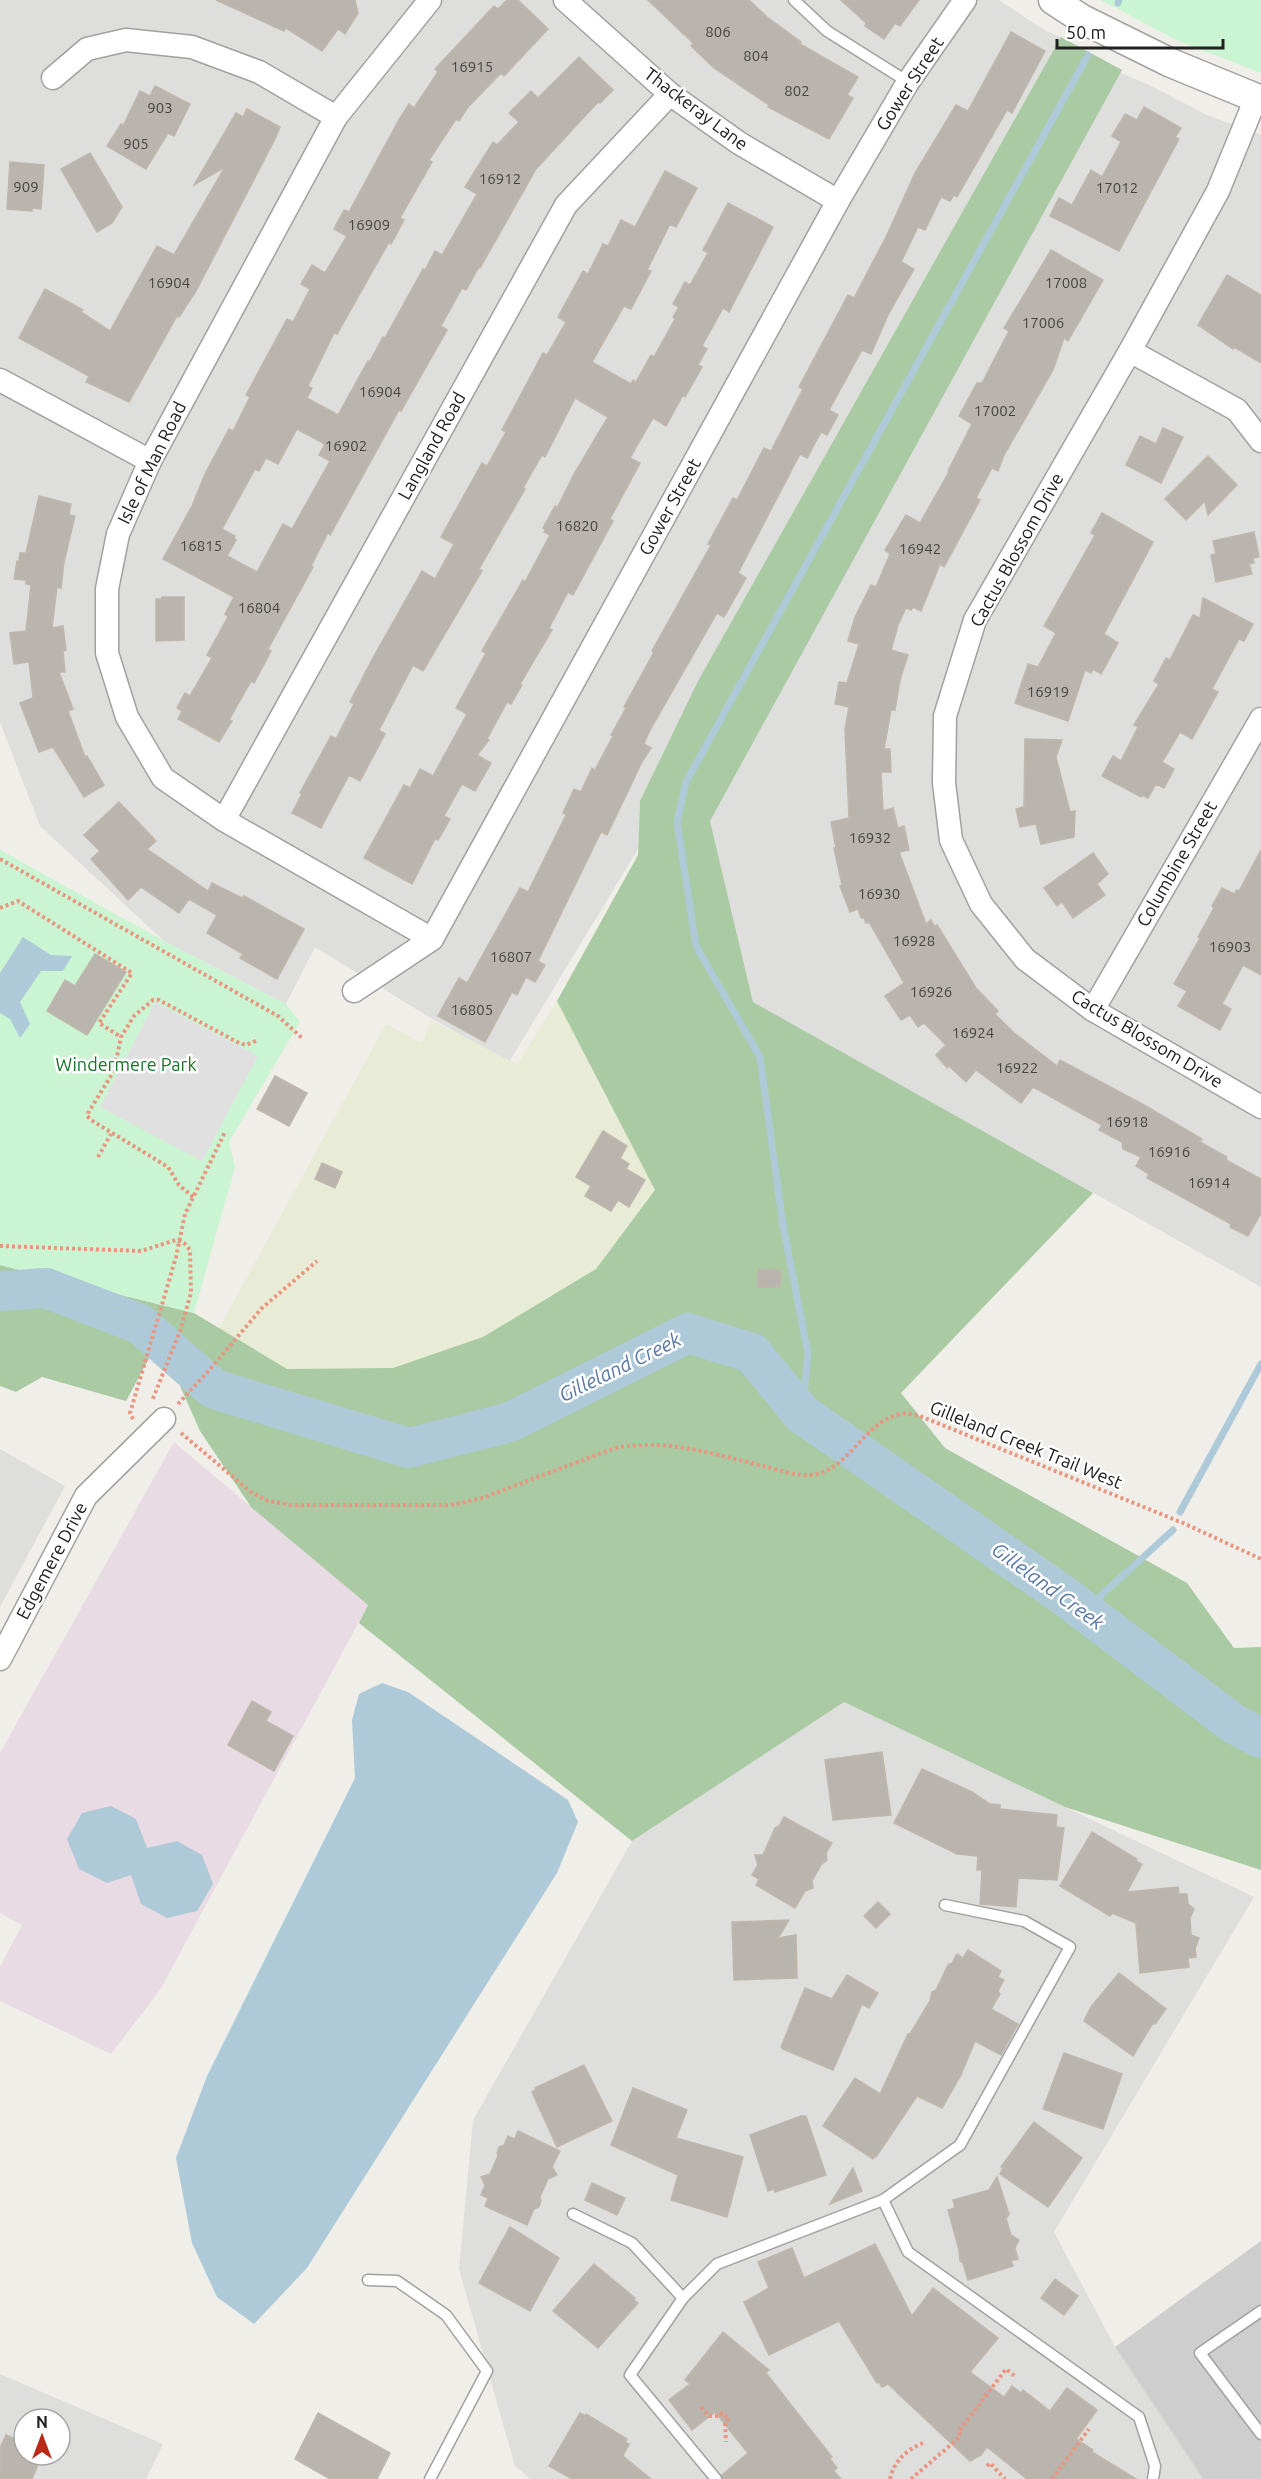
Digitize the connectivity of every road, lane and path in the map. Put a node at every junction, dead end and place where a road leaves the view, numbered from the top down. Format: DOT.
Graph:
graph roads {
  1 [pos="430,0"];
  2 [pos="565,0"];
  3 [pos="794,0"];
  4 [pos="965,0"];
  5 [pos="1053,0"];
  6 [pos="53,78"];
  7 [pos="908,82"];
  8 [pos="670,94"];
  9 [pos="1258,99"];
  10 [pos="336,117"];
  11 [pos="838,201"];
  12 [pos="1130,351"];
  13 [pos="0,380"];
  14 [pos="1261,441"];
  15 [pos="150,461"];
  16 [pos="1261,719"];
  17 [pos="224,820"];
  18 [pos="0,859"];
  19 [pos="0,908"];
  20 [pos="432,939"];
  21 [pos="354,990"];
  22 [pos="1093,1010"];
  23 [pos="121,1037"];
  24 [pos="302,1038"];
  25 [pos="258,1040"];
  26 [pos="1261,1107"];
  27 [pos="225,1132"];
  28 [pos="111,1134"];
  29 [pos="98,1157"];
  30 [pos="194,1197"];
  31 [pos="180,1242"];
  32 [pos="0,1246"];
  33 [pos="317,1261"];
  34 [pos="190,1389"];
  35 [pos="130,1413"];
  36 [pos="164,1419"];
  37 [pos="1261,1559"];
  38 [pos="0,1659"];
  39 [pos="945,1905"];
  40 [pos="883,2200"];
  41 [pos="573,2214"];
  42 [pos="368,2280"];
  43 [pos="683,2298"];
  44 [pos="1261,2311"];
  45 [pos="1016,2377"];
  46 [pos="701,2407"];
  47 [pos="1089,2429"];
  48 [pos="1261,2434"];
  49 [pos="726,2442"];
  50 [pos="923,2443"];
  51 [pos="987,2466"];
  52 [pos="430,2479"];
  53 [pos="716,2479"];
  54 [pos="890,2479"];
  55 [pos="911,2479"];
  56 [pos="1005,2479"];
  57 [pos="1052,2479"];
  58 [pos="1153,2479"];
  1 -- 10 [label="street, Isle of Man Road"];
  2 -- 8 [label="street, Thackeray Lane"];
  3 -- 7 [label="lane"];
  4 -- 7 [label="street, Gower Street"];
  5 -- 9 [label="street"];
  6 -- 10 [label="street"];
  7 -- 11 [label="street, Gower Street"];
  8 -- 11 [label="street, Thackeray Lane"];
  8 -- 17 [label="street, Langland Road"];
  9 -- 12 [label="street, Cactus Blossom Drive"];
  10 -- 15 [label="street, Isle of Man Road"];
  11 -- 20 [label="street, Gower Street"];
  12 -- 14 [label="street"];
  12 -- 22 [label="street, Cactus Blossom Drive"];
  13 -- 15 [label="street"];
  15 -- 17 [label="street, Isle of Man Road"];
  16 -- 22 [label="street, Columbine Street"];
  17 -- 20 [label="street, Isle of Man Road"];
  18 -- 24 [label="path"];
  19 -- 23 [label="path"];
  20 -- 21 [label="street, Gower Street"];
  22 -- 26 [label="street, Cactus Blossom Drive"];
  23 -- 25 [label="path"];
  23 -- 28 [label="path"];
  27 -- 30 [label="path"];
  28 -- 29 [label="path"];
  28 -- 30 [label="path"];
  30 -- 31 [label="path"];
  31 -- 32 [label="path"];
  31 -- 35 [label="path"];
  31 -- 36 [label="path, Gilleland Creek Trail West"];
  33 -- 34 [label="path"];
  36 -- 37 [label="path, Gilleland Creek Trail West"];
  36 -- 38 [label="street, Edgemere Drive"];
  39 -- 40 [label="lane"];
  40 -- 43 [label="lane"];
  40 -- 58 [label="lane"];
  41 -- 43 [label="lane"];
  42 -- 52 [label="lane"];
  43 -- 53 [label="lane"];
  44 -- 48 [label="lane"];
  45 -- 55 [label="path"];
  46 -- 49 [label="path"];
  47 -- 57 [label="path"];
  50 -- 54 [label="path"];
  51 -- 56 [label="path"];
}
